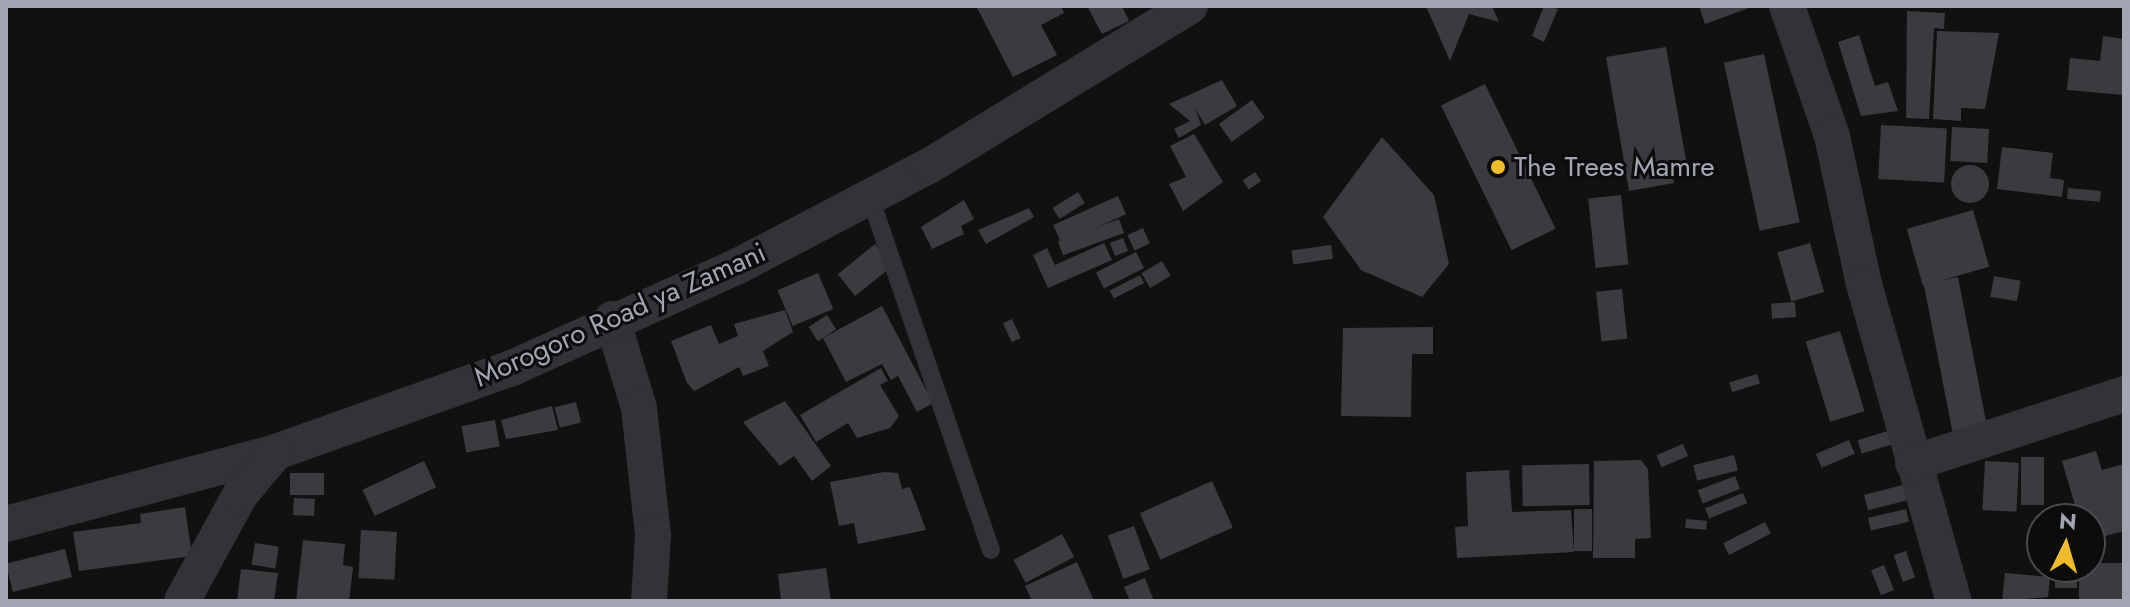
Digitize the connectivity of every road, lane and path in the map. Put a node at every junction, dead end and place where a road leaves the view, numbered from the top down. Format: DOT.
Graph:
graph roads {
  1 [pos="1190,6"];
  2 [pos="1787,6"];
  3 [pos="870,197"];
  4 [pos="612,319"];
  5 [pos="2124,394"];
  6 [pos="276,452"];
  7 [pos="1913,463"];
  8 [pos="6,524"];
  9 [pos="991,550"];
  10 [pos="182,601"];
  11 [pos="649,601"];
  12 [pos="1954,601"];
  1 -- 3 [label="street, Morogoro Road ya Zamani"];
  2 -- 7 [label="street"];
  3 -- 4 [label="street, Morogoro Road ya Zamani"];
  3 -- 9 [label="lane"];
  4 -- 6 [label="street, Morogoro Road ya Zamani"];
  4 -- 11 [label="street"];
  5 -- 7 [label="street"];
  6 -- 8 [label="street, Morogoro Road ya Zamani"];
  6 -- 10 [label="street"];
  7 -- 12 [label="street"];
}
